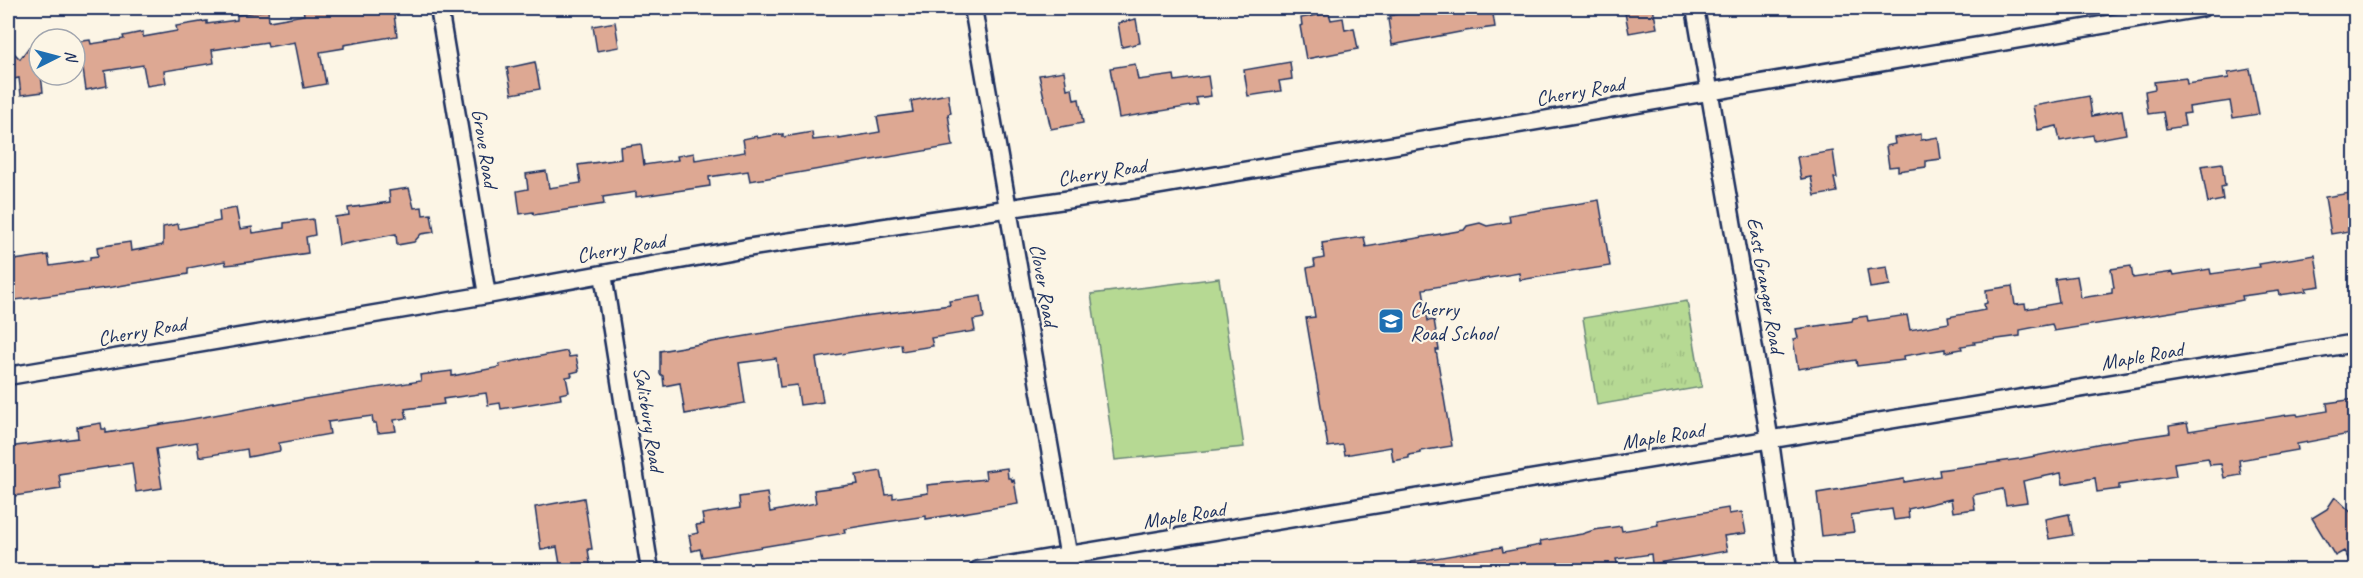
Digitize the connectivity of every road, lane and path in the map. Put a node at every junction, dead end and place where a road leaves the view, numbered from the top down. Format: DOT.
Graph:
graph roads {
  1 [pos="439,8"];
  2 [pos="973,8"];
  3 [pos="1695,8"];
  4 [pos="2202,8"];
  5 [pos="1709,92"];
  6 [pos="1008,209"];
  7 [pos="603,274"];
  8 [pos="486,295"];
  9 [pos="2355,343"];
  10 [pos="8,376"];
  11 [pos="1770,441"];
  12 [pos="1070,563"];
  13 [pos="650,570"];
  14 [pos="978,570"];
  15 [pos="1788,570"];
  1 -- 8 [label="street, Grove Road"];
  2 -- 6 [label="street, Clover Road"];
  3 -- 5 [label="street, East Granger Road"];
  4 -- 5 [label="street, Cherry Road"];
  5 -- 6 [label="street, Cherry Road"];
  5 -- 11 [label="street, East Granger Road"];
  6 -- 7 [label="street, Cherry Road"];
  6 -- 12 [label="street, Clover Road"];
  7 -- 8 [label="street, Cherry Road"];
  7 -- 13 [label="street, Salisbury Road"];
  8 -- 10 [label="street, Cherry Road"];
  9 -- 11 [label="street, Maple Road"];
  11 -- 12 [label="street, Maple Road"];
  11 -- 15 [label="street, East Granger Road"];
  12 -- 14 [label="street, Maple Road"];
}
